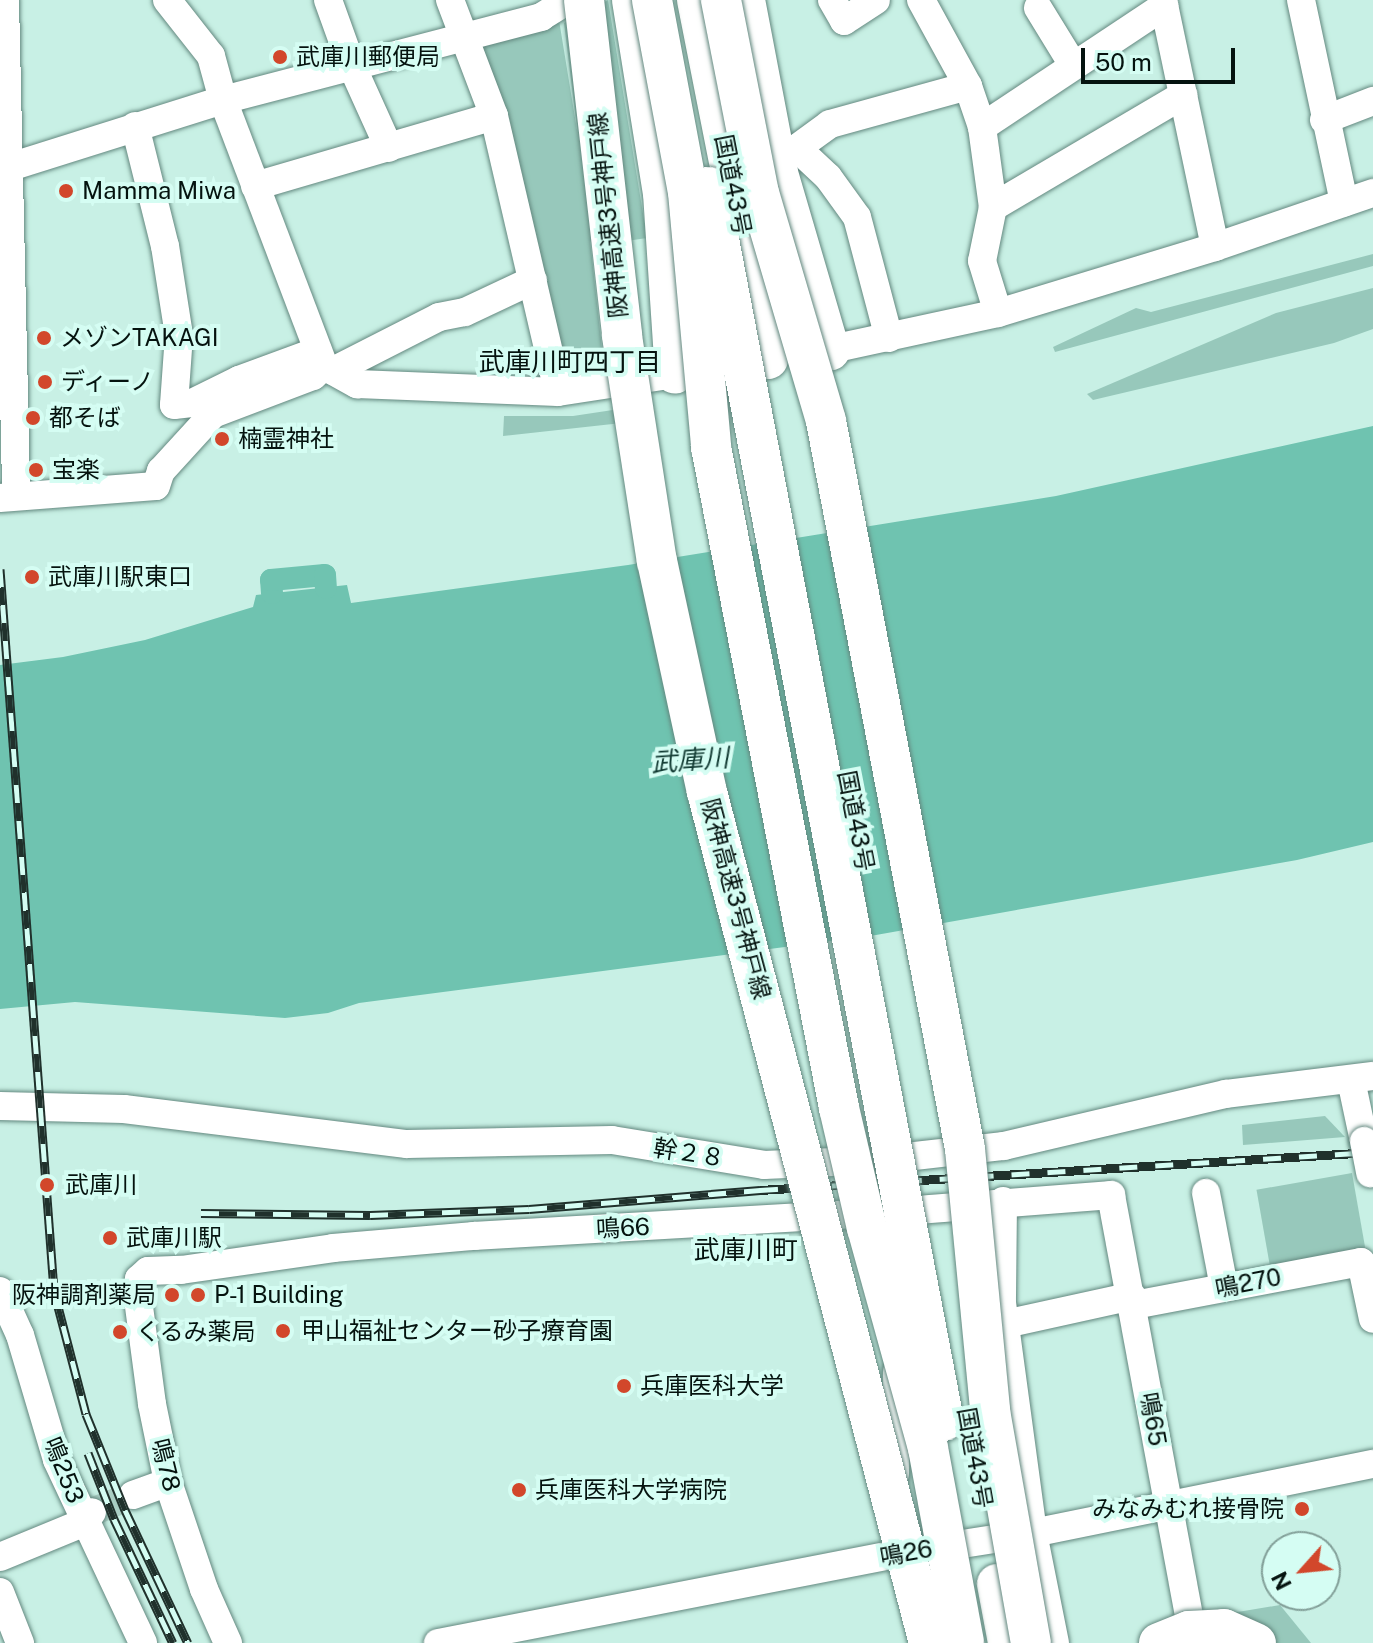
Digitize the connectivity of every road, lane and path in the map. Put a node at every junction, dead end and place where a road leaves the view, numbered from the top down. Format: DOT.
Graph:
graph roads {
  1 [pos="5,0"];
  2 [pos="167,0"];
  3 [pos="328,0"];
  4 [pos="450,0"];
  5 [pos="568,0"];
  6 [pos="582,0"];
  7 [pos="632,0"];
  8 [pos="652,0"];
  9 [pos="673,0"];
  10 [pos="697,0"];
  11 [pos="721,0"];
  12 [pos="745,0"];
  13 [pos="832,0"];
  14 [pos="876,0"];
  15 [pos="921,0"];
  16 [pos="1301,0"];
  17 [pos="1163,3"];
  18 [pos="539,8"];
  19 [pos="1038,8"];
  20 [pos="465,38"];
  21 [pos="351,64"];
  22 [pos="1073,65"];
  23 [pos="968,86"];
  24 [pos="1183,95"];
  25 [pos="223,100"];
  26 [pos="1373,101"];
  27 [pos="494,116"];
  28 [pos="1324,120"];
  29 [pos="135,126"];
  30 [pos="982,127"];
  31 [pos="389,148"];
  32 [pos="785,150"];
  33 [pos="7,168"];
  34 [pos="255,186"];
  35 [pos="1373,193"];
  36 [pos="1344,202"];
  37 [pos="993,207"];
  38 [pos="1215,247"];
  39 [pos="533,280"];
  40 [pos="998,313"];
  41 [pos="889,338"];
  42 [pos="830,351"];
  43 [pos="325,363"];
  44 [pos="675,374"];
  45 [pos="558,392"];
  46 [pos="8,497"];
  47 [pos="746,931"];
  48 [pos="1362,1078"];
  49 [pos="0,1106"];
  50 [pos="1372,1181"];
  51 [pos="1206,1193"];
  52 [pos="1111,1195"];
  53 [pos="1003,1201"];
  54 [pos="951,1206"];
  55 [pos="879,1213"];
  56 [pos="139,1279"];
  57 [pos="1224,1287"];
  58 [pos="0,1291"];
  59 [pos="1133,1301"];
  60 [pos="1373,1319"];
  61 [pos="1005,1324"];
  62 [pos="1016,1397"];
  63 [pos="1373,1464"];
  64 [pos="168,1482"];
  65 [pos="133,1495"];
  66 [pos="1168,1505"];
  67 [pos="89,1517"];
  68 [pos="1033,1533"];
  69 [pos="0,1557"];
  70 [pos="899,1563"];
  71 [pos="0,1592"];
  72 [pos="20,1643"];
  73 [pos="143,1643"];
  74 [pos="228,1643"];
  75 [pos="438,1643"];
  76 [pos="915,1643"];
  77 [pos="923,1643"];
  78 [pos="929,1643"];
  79 [pos="951,1643"];
  80 [pos="964,1643"];
  81 [pos="984,1643"];
  82 [pos="1008,1643"];
  83 [pos="1031,1643"];
  84 [pos="1055,1643"];
  85 [pos="1159,1643"];
  86 [pos="1194,1643"];
  87 [pos="1256,1643"];
  1 -- 33 [label="street"];
  2 -- 25 [label="street"];
  3 -- 21 [label="street"];
  4 -- 20 [label="street"];
  5 -- 18 [label="street"];
  6 -- 47 [label="highway, 阪神高速3号神戸線, bridge"];
  6 -- 70 [label="highway, 阪神高速3号神戸線, bridge"];
  7 -- 44 [label="highway"];
  8 -- 80 [label="highway, bridge"];
  9 -- 81 [label="highway, 国道43号, bridge"];
  10 -- 82 [label="highway, 国道43号"];
  11 -- 83 [label="highway, bridge"];
  12 -- 32 [label="highway"];
  13 -- 14 [label="street"];
  15 -- 23 [label="street"];
  16 -- 28 [label="street"];
  17 -- 22 [label="street"];
  17 -- 24 [label="street"];
  18 -- 20 [label="street"];
  19 -- 22 [label="street"];
  20 -- 21 [label="street"];
  20 -- 27 [label="street"];
  21 -- 25 [label="street"];
  21 -- 31 [label="street"];
  22 -- 30 [label="street"];
  23 -- 30 [label="street"];
  23 -- 32 [label="street"];
  24 -- 37 [label="street"];
  24 -- 38 [label="street"];
  25 -- 29 [label="street"];
  25 -- 34 [label="street"];
  26 -- 28 [label="street"];
  27 -- 31 [label="street"];
  27 -- 39 [label="street"];
  28 -- 36 [label="street"];
  29 -- 33 [label="street"];
  29 -- 43 [label="street"];
  30 -- 37 [label="street"];
  31 -- 34 [label="street"];
  32 -- 41 [label="street"];
  32 -- 42 [label="highway"];
  33 -- 46 [label="street"];
  34 -- 43 [label="street"];
  35 -- 36 [label="street"];
  36 -- 38 [label="street"];
  37 -- 40 [label="street"];
  38 -- 40 [label="street"];
  39 -- 43 [label="street"];
  39 -- 45 [label="street"];
  40 -- 41 [label="street"];
  41 -- 42 [label="street"];
  42 -- 44 [label="street"];
  43 -- 45 [label="street"];
  43 -- 46 [label="street"];
  44 -- 45 [label="street"];
  47 -- 78 [label="highway, 阪神高速3号神戸線, bridge"];
  47 -- 79 [label="highway, bridge"];
  48 -- 49 [label="street, 幹２８"];
  48 -- 50 [label="street, bridge"];
  51 -- 57 [label="street"];
  52 -- 53 [label="street, 鳴66"];
  52 -- 59 [label="street, 鳴65"];
  53 -- 54 [label="street, 鳴66"];
  53 -- 61 [label="street"];
  54 -- 55 [label="street, 鳴66"];
  54 -- 62 [label="street"];
  55 -- 56 [label="street, 鳴66"];
  55 -- 70 [label="street"];
  56 -- 64 [label="street, 鳴78"];
  57 -- 59 [label="street, 鳴270"];
  57 -- 60 [label="street, 鳴270"];
  58 -- 67 [label="street, 鳴253"];
  59 -- 61 [label="street, 鳴270"];
  59 -- 66 [label="street, 鳴65"];
  61 -- 62 [label="street"];
  62 -- 68 [label="street"];
  63 -- 66 [label="street, 鳴26"];
  64 -- 65 [label="street"];
  64 -- 74 [label="street, 鳴78"];
  66 -- 68 [label="street, 鳴26"];
  66 -- 86 [label="street, 鳴65"];
  67 -- 69 [label="street"];
  67 -- 73 [label="street, 鳴253"];
  68 -- 70 [label="street, 鳴26"];
  68 -- 84 [label="street"];
  70 -- 75 [label="street, 鳴26"];
  70 -- 76 [label="highway"];
  70 -- 77 [label="highway, 阪神高速3号神戸線, bridge"];
  71 -- 72 [label="street"];
  85 -- 87 [label="highway, bridge"];
}
